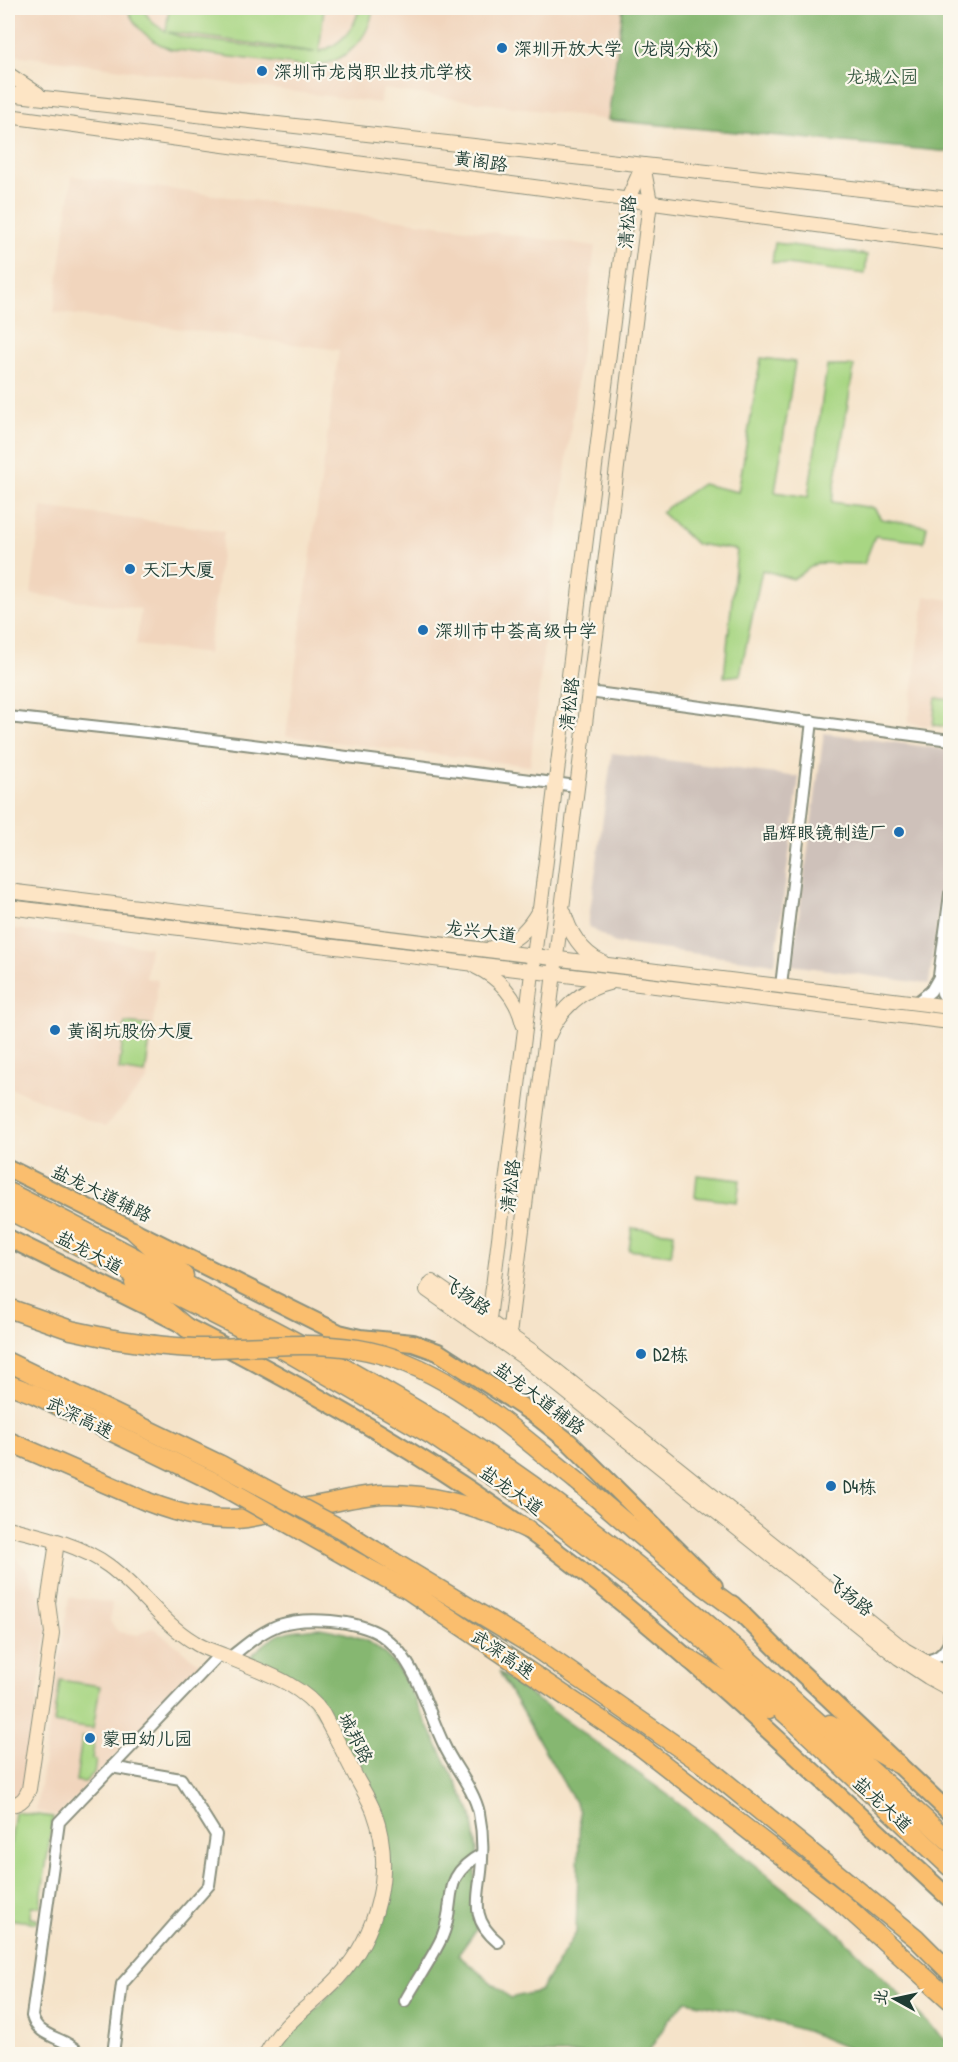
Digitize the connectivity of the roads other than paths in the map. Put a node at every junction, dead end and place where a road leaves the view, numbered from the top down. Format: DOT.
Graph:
graph roads {
  1 [pos="8,74"];
  2 [pos="8,94"];
  3 [pos="48,98"];
  4 [pos="8,116"];
  5 [pos="32,119"];
  6 [pos="8,124"];
  7 [pos="643,165"];
  8 [pos="628,199"];
  9 [pos="951,200"];
  10 [pos="650,202"];
  11 [pos="951,243"];
  12 [pos="589,692"];
  13 [pos="8,717"];
  14 [pos="812,721"];
  15 [pos="951,740"];
  16 [pos="556,783"];
  17 [pos="577,786"];
  18 [pos="8,891"];
  19 [pos="951,894"];
  20 [pos="563,904"];
  21 [pos="8,907"];
  22 [pos="540,907"];
  23 [pos="483,949"];
  24 [pos="534,956"];
  25 [pos="556,958"];
  26 [pos="466,963"];
  27 [pos="609,965"];
  28 [pos="532,971"];
  29 [pos="554,974"];
  30 [pos="939,976"];
  31 [pos="615,981"];
  32 [pos="781,986"];
  33 [pos="916,1003"];
  34 [pos="951,1006"];
  35 [pos="951,1022"];
  36 [pos="524,1036"];
  37 [pos="545,1045"];
  38 [pos="8,1168"];
  39 [pos="8,1192"];
  40 [pos="8,1210"];
  41 [pos="134,1231"];
  42 [pos="8,1238"];
  43 [pos="110,1262"];
  44 [pos="206,1295"];
  45 [pos="8,1308"];
  46 [pos="488,1327"];
  47 [pos="188,1329"];
  48 [pos="506,1339"];
  49 [pos="8,1362"];
  50 [pos="8,1384"];
  51 [pos="8,1441"];
  52 [pos="8,1528"];
  53 [pos="527,1529"];
  54 [pos="57,1542"];
  55 [pos="741,1613"];
  56 [pos="951,1630"];
  57 [pos="949,1643"];
  58 [pos="225,1656"];
  59 [pos="951,1657"];
  60 [pos="689,1659"];
  61 [pos="922,1661"];
  62 [pos="951,1676"];
  63 [pos="951,1689"];
  64 [pos="800,1706"];
  65 [pos="808,1734"];
  66 [pos="898,1764"];
  67 [pos="111,1767"];
  68 [pos="8,1805"];
  69 [pos="951,1813"];
  70 [pos="951,1842"];
  71 [pos="482,1854"];
  72 [pos="951,1867"];
  73 [pos="951,1899"];
  74 [pos="498,1942"];
  75 [pos="951,1972"];
  76 [pos="951,2000"];
  77 [pos="405,2001"];
  78 [pos="80,2055"];
  79 [pos="113,2055"];
  80 [pos="266,2055"];
  1 -- 3 [label="street"];
  2 -- 3 [label="street, 黄阁路"];
  3 -- 7 [label="street, 黄阁路"];
  4 -- 5 [label="street, 黄阁路"];
  5 -- 6 [label="street"];
  5 -- 8 [label="street, 黄阁路"];
  7 -- 8 [label="street, 清松路"];
  7 -- 9 [label="street, 黄阁路"];
  7 -- 10 [label="street, 清松路"];
  8 -- 10 [label="street, 黄阁路"];
  8 -- 16 [label="street, 清松路"];
  10 -- 11 [label="street, 黄阁路"];
  10 -- 12 [label="street, 清松路"];
  12 -- 14 [label="street"];
  12 -- 17 [label="street, 清松路"];
  13 -- 16 [label="street"];
  14 -- 15 [label="street"];
  14 -- 32 [label="street"];
  16 -- 17 [label="street"];
  16 -- 22 [label="street, 清松路"];
  17 -- 20 [label="street, 清松路"];
  18 -- 23 [label="street, 龙兴大道"];
  19 -- 30 [label="street"];
  20 -- 25 [label="street, 清松路"];
  20 -- 27 [label="street"];
  21 -- 26 [label="street, 龙兴大道"];
  22 -- 23 [label="street"];
  22 -- 24 [label="street, 清松路"];
  23 -- 24 [label="street, 龙兴大道"];
  24 -- 25 [label="street, 龙兴大道"];
  24 -- 28 [label="street, 清松路"];
  25 -- 27 [label="street, 龙兴大道"];
  25 -- 29 [label="street, 清松路"];
  26 -- 28 [label="street, 龙兴大道"];
  26 -- 36 [label="street"];
  27 -- 32 [label="street, 龙兴大道"];
  28 -- 29 [label="street, 龙兴大道"];
  28 -- 36 [label="street, 清松路"];
  29 -- 31 [label="street, 龙兴大道"];
  29 -- 37 [label="street, 清松路"];
  30 -- 33 [label="street"];
  30 -- 34 [label="street"];
  31 -- 35 [label="street, 龙兴大道"];
  31 -- 37 [label="street"];
  32 -- 33 [label="street, 龙兴大道"];
  33 -- 34 [label="street, 龙兴大道"];
  36 -- 46 [label="street, 清松路"];
  37 -- 48 [label="street, 清松路"];
  38 -- 41 [label="main road, 盐龙大道辅路"];
  39 -- 44 [label="highway, 盐龙大道"];
  40 -- 43 [label="highway, 盐龙大道"];
  41 -- 44 [label="highway"];
  41 -- 55 [label="main road, 盐龙大道辅路"];
  42 -- 47 [label="main road"];
  43 -- 47 [label="highway"];
  43 -- 65 [label="highway, 盐龙大道"];
  44 -- 64 [label="highway, 盐龙大道"];
  45 -- 55 [label="highway, bridge"];
  46 -- 48 [label="street, 飞扬路"];
  47 -- 53 [label="main road"];
  48 -- 61 [label="street, 飞扬路"];
  48 -- 63 [label="street, 飞扬路"];
  49 -- 75 [label="highway, 武深高速, bridge"];
  50 -- 76 [label="highway, 武深高速, bridge"];
  51 -- 53 [label="highway"];
  52 -- 54 [label="street, 城邦路"];
  53 -- 60 [label="main road"];
  54 -- 58 [label="street, 城邦路"];
  54 -- 68 [label="street"];
  55 -- 66 [label="main road, 盐龙大道辅路"];
  56 -- 57 [label="street"];
  57 -- 59 [label="street"];
  57 -- 61 [label="street"];
  58 -- 67 [label="street"];
  58 -- 71 [label="street"];
  58 -- 80 [label="street, 城邦路"];
  60 -- 65 [label="highway"];
  60 -- 73 [label="main road"];
  61 -- 62 [label="street, 飞扬路"];
  64 -- 66 [label="highway"];
  64 -- 70 [label="highway, 盐龙大道"];
  65 -- 72 [label="highway, 盐龙大道"];
  66 -- 69 [label="main road, 盐龙大道辅路"];
  67 -- 78 [label="street"];
  67 -- 79 [label="street"];
  71 -- 74 [label="street"];
  71 -- 77 [label="street"];
}
